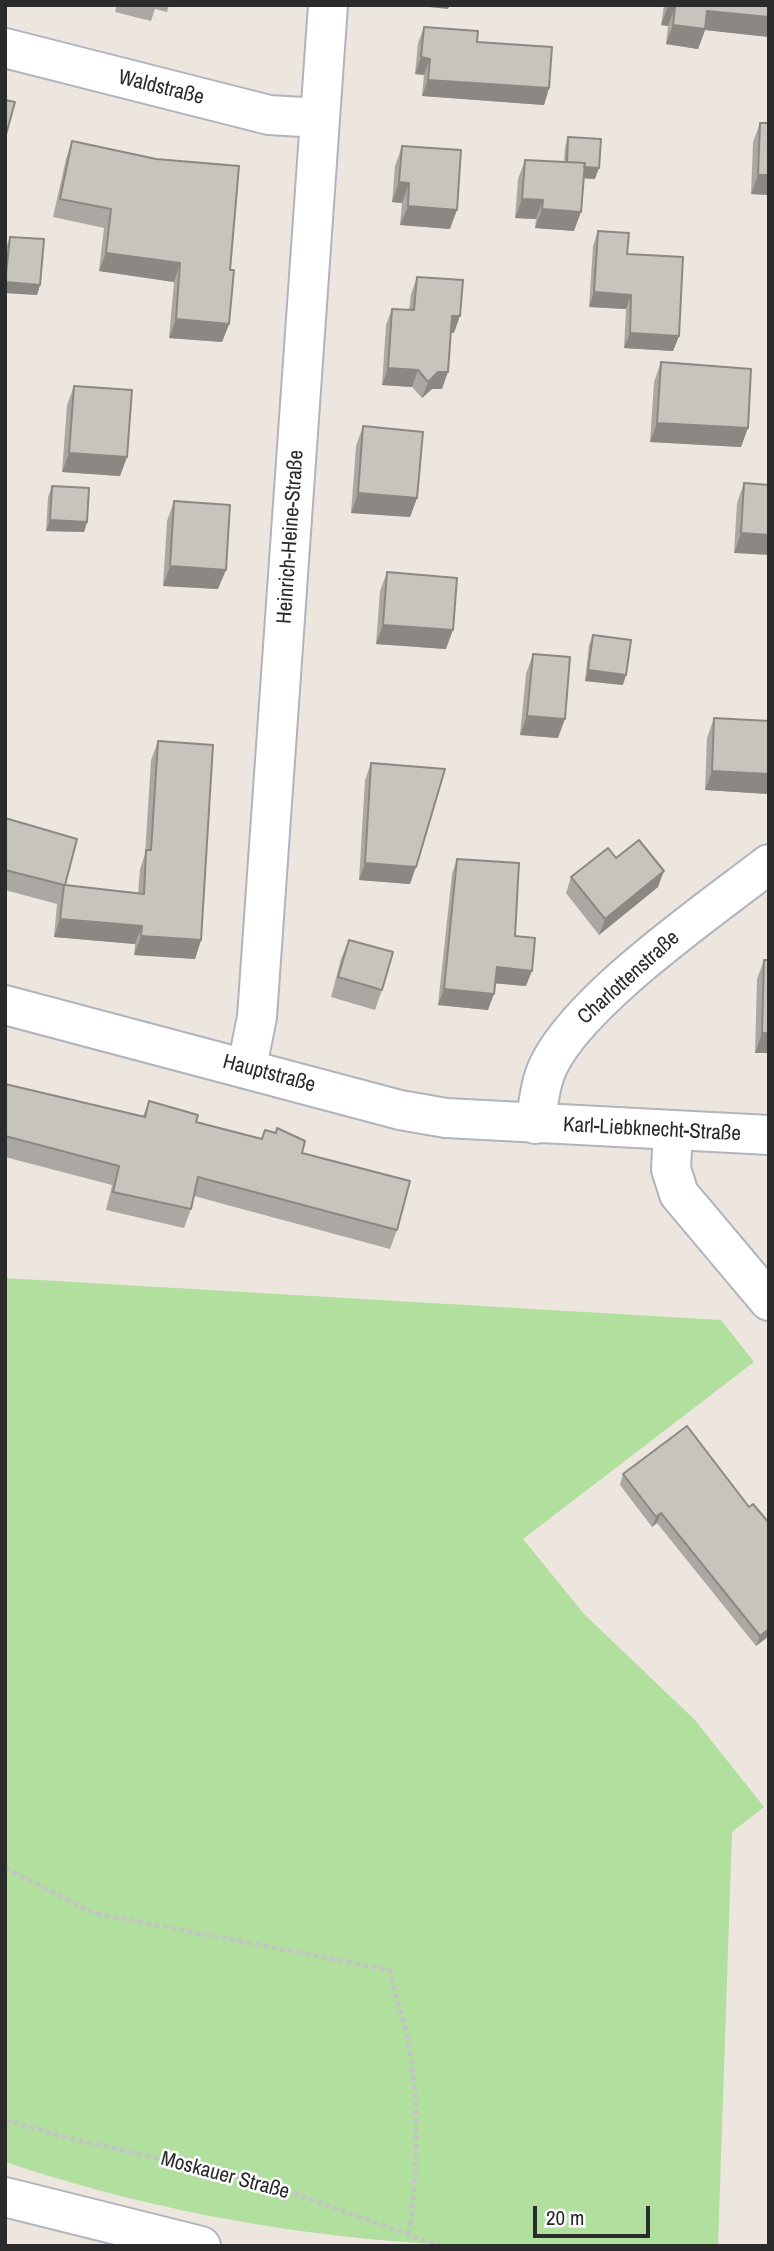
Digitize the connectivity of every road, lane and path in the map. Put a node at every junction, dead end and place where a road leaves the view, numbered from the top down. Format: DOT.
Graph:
graph roads {
  1 [pos="328,5"];
  2 [pos="5,48"];
  3 [pos="319,118"];
  4 [pos="769,864"];
  5 [pos="5,1005"];
  6 [pos="247,1068"];
  7 [pos="535,1124"];
  8 [pos="673,1131"];
  9 [pos="769,1135"];
  10 [pos="769,1301"];
  11 [pos="5,1868"];
  12 [pos="5,2120"];
  13 [pos="5,2197"];
  14 [pos="408,2235"];
  15 [pos="201,2246"];
  16 [pos="440,2246"];
  1 -- 3 [label="street, Heinrich-Heine-Straße"];
  2 -- 3 [label="street, Waldstraße"];
  3 -- 6 [label="street, Heinrich-Heine-Straße"];
  4 -- 7 [label="street, Charlottenstraße"];
  5 -- 6 [label="street, Hauptstraße"];
  6 -- 7 [label="street, Hauptstraße"];
  7 -- 8 [label="street, Karl-Liebknecht-Straße"];
  8 -- 9 [label="street, Karl-Liebknecht-Straße"];
  8 -- 10 [label="street"];
  11 -- 14 [label="path"];
  12 -- 14 [label="path, Moskauer Straße"];
  13 -- 15 [label="street"];
  14 -- 16 [label="path, Moskauer Straße"];
}
